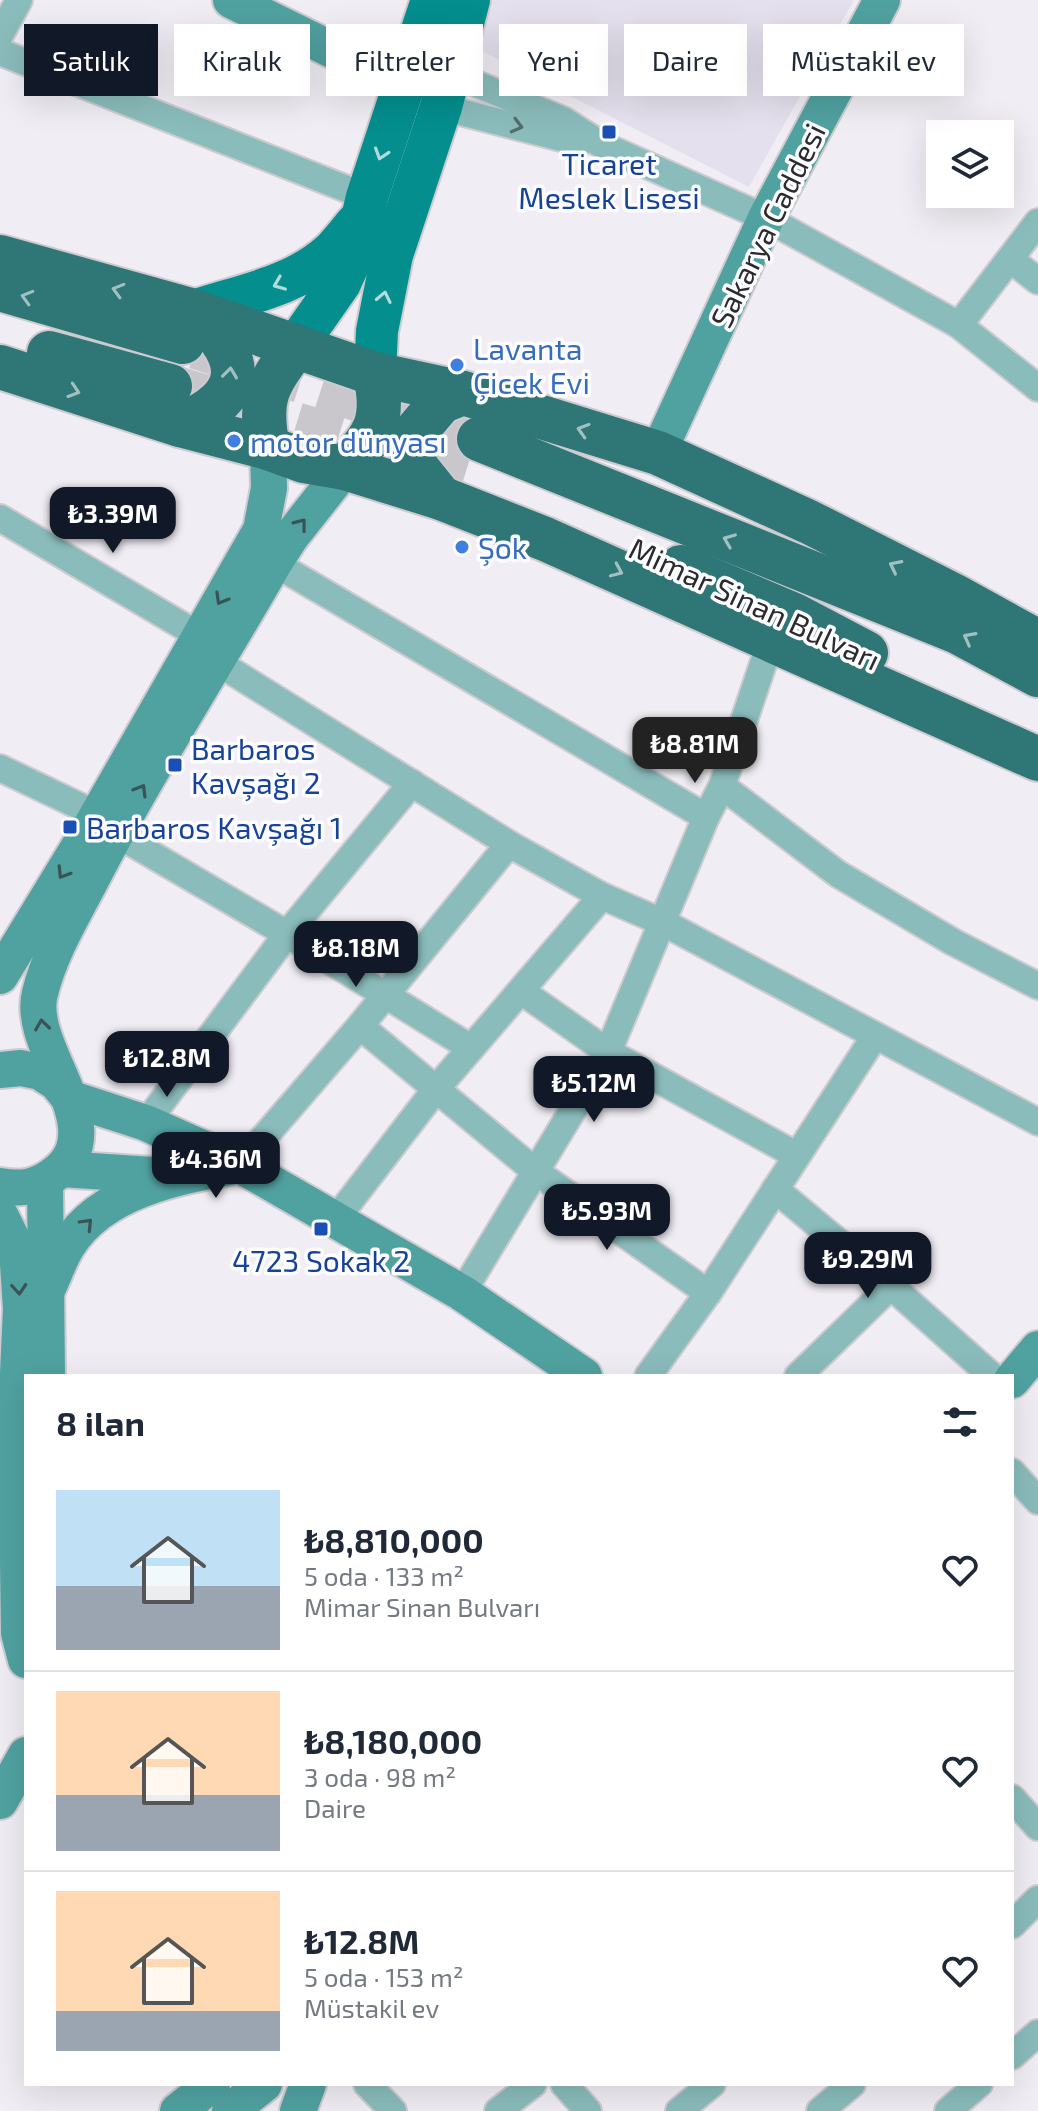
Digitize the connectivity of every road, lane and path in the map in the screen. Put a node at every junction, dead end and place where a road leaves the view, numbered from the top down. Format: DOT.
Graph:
graph roads {
  1 [pos="19,0"];
  2 [pos="231,0"];
  3 [pos="279,0"];
  4 [pos="432,0"];
  5 [pos="469,0"];
  6 [pos="882,0"];
  7 [pos="330,24"];
  8 [pos="431,24"];
  9 [pos="457,24"];
  10 [pos="0,35"];
  11 [pos="326,47"];
  12 [pos="0,52"];
  13 [pos="420,96"];
  14 [pos="424,96"];
  15 [pos="460,96"];
  16 [pos="363,208"];
  17 [pos="766,218"];
  18 [pos="1038,222"];
  19 [pos="0,257"];
  20 [pos="1010,259"];
  21 [pos="1038,281"];
  22 [pos="0,289"];
  23 [pos="959,325"];
  24 [pos="188,326"];
  25 [pos="0,340"];
  26 [pos="296,346"];
  27 [pos="0,367"];
  28 [pos="375,374"];
  29 [pos="1038,388"];
  30 [pos="463,393"];
  31 [pos="175,405"];
  32 [pos="268,448"];
  33 [pos="658,453"];
  34 [pos="345,468"];
  35 [pos="462,471"];
  36 [pos="0,518"];
  37 [pos="274,563"];
  38 [pos="1038,642"];
  39 [pos="209,649"];
  40 [pos="764,661"];
  41 [pos="1038,675"];
  42 [pos="1038,743"];
  43 [pos="1038,759"];
  44 [pos="0,768"];
  45 [pos="412,783"];
  46 [pos="722,786"];
  47 [pos="706,817"];
  48 [pos="106,824"];
  49 [pos="509,844"];
  50 [pos="602,896"];
  51 [pos="664,923"];
  52 [pos="287,934"];
  53 [pos="0,976"];
  54 [pos="1038,986"];
  55 [pos="521,991"];
  56 [pos="384,995"];
  57 [pos="360,1026"];
  58 [pos="875,1036"];
  59 [pos="471,1048"];
  60 [pos="608,1052"];
  61 [pos="0,1070"];
  62 [pos="436,1089"];
  63 [pos="69,1098"];
  64 [pos="1038,1122"];
  65 [pos="146,1123"];
  66 [pos="796,1155"];
  67 [pos="240,1165"];
  68 [pos="535,1171"];
  69 [pos="53,1176"];
  70 [pos="180,1176"];
  71 [pos="0,1186"];
  72 [pos="775,1189"];
  73 [pos="0,1215"];
  74 [pos="336,1219"];
  75 [pos="891,1286"];
  76 [pos="47,1290"];
  77 [pos="462,1293"];
  78 [pos="708,1293"];
  79 [pos="1038,1349"];
  80 [pos="47,1374"];
  81 [pos="581,1374"];
  82 [pos="649,1374"];
  83 [pos="800,1374"];
  84 [pos="990,1374"];
  85 [pos="1014,1378"];
  86 [pos="1014,1474"];
  87 [pos="1038,1501"];
  88 [pos="24,1652"];
  89 [pos="24,1758"];
  90 [pos="1,1796"];
  91 [pos="1014,1800"];
  92 [pos="1038,1827"];
  93 [pos="1038,1899"];
  94 [pos="1014,1923"];
  95 [pos="1038,2033"];
  96 [pos="1014,2054"];
  97 [pos="307,2086"];
  98 [pos="369,2086"];
  99 [pos="530,2086"];
  100 [pos="566,2086"];
  101 [pos="710,2086"];
  102 [pos="850,2086"];
  103 [pos="977,2086"];
  104 [pos="298,2111"];
  105 [pos="393,2111"];
  106 [pos="498,2111"];
  107 [pos="588,2111"];
  108 [pos="679,2111"];
  109 [pos="820,2111"];
  110 [pos="948,2111"];
  1 -- 10 [label="street"];
  2 -- 11 [label="main road"];
  3 -- 7 [label="main road"];
  4 -- 8 [label="main road"];
  5 -- 9 [label="main road"];
  6 -- 17 [label="main road, Sakarya Caddesi"];
  12 -- 16 [label="street"];
  13 -- 16 [label="main road, one-way"];
  28 -- 14 [label="main road, one-way"];
  15 -- 17 [label="street"];
  16 -- 24 [label="main road, one-way"];
  16 -- 26 [label="main road"];
  17 -- 23 [label="street"];
  17 -- 33 [label="main road, Sakarya Caddesi"];
  18 -- 20 [label="street"];
  24 -- 19 [label="highway, one-way"];
  20 -- 21 [label="street"];
  20 -- 23 [label="street"];
  24 -- 22 [label="highway, one-way"];
  23 -- 29 [label="street"];
  24 -- 26 [label="highway"];
  31 -- 24 [label="highway, one-way"];
  25 -- 31 [label="highway"];
  26 -- 28 [label="highway"];
  26 -- 32 [label="highway"];
  27 -- 31 [label="highway, one-way"];
  28 -- 30 [label="highway"];
  28 -- 34 [label="highway"];
  33 -- 30 [label="highway, one-way"];
  30 -- 35 [label="highway"];
  31 -- 32 [label="highway"];
  32 -- 34 [label="highway"];
  32 -- 39 [label="main road, one-way"];
  38 -- 33 [label="highway, one-way"];
  34 -- 35 [label="highway"];
  37 -- 34 [label="main road, one-way"];
  41 -- 35 [label="highway, Mimar Sinan Bulvarı, one-way"];
  35 -- 42 [label="highway, Mimar Sinan Bulvarı"];
  35 -- 43 [label="highway, one-way"];
  36 -- 39 [label="street"];
  37 -- 39 [label="main road"];
  37 -- 47 [label="street"];
  39 -- 45 [label="street"];
  39 -- 48 [label="main road"];
  40 -- 46 [label="street"];
  44 -- 48 [label="street"];
  45 -- 49 [label="street"];
  45 -- 52 [label="street"];
  46 -- 47 [label="street"];
  46 -- 54 [label="street"];
  47 -- 51 [label="street"];
  48 -- 52 [label="street"];
  48 -- 53 [label="main road, one-way"];
  63 -- 48 [label="main road, one-way"];
  49 -- 50 [label="street"];
  49 -- 56 [label="street"];
  50 -- 51 [label="street"];
  50 -- 55 [label="street"];
  51 -- 58 [label="street"];
  51 -- 60 [label="street"];
  52 -- 56 [label="street"];
  52 -- 65 [label="street"];
  55 -- 59 [label="street"];
  55 -- 60 [label="street"];
  56 -- 57 [label="street"];
  56 -- 59 [label="street"];
  57 -- 62 [label="street"];
  57 -- 67 [label="street"];
  58 -- 64 [label="street"];
  58 -- 66 [label="street"];
  59 -- 62 [label="street"];
  60 -- 66 [label="street"];
  60 -- 68 [label="street"];
  61 -- 63 [label="main road"];
  62 -- 68 [label="street"];
  62 -- 74 [label="street"];
  63 -- 65 [label="main road"];
  63 -- 69 [label="main road"];
  65 -- 67 [label="main road"];
  66 -- 72 [label="street"];
  67 -- 70 [label="main road"];
  67 -- 74 [label="main road"];
  68 -- 77 [label="street"];
  68 -- 78 [label="street"];
  69 -- 70 [label="main road"];
  69 -- 71 [label="main road"];
  69 -- 76 [label="main road"];
  76 -- 70 [label="main road, one-way"];
  72 -- 75 [label="street"];
  72 -- 78 [label="street"];
  73 -- 88 [label="main road, one-way"];
  74 -- 77 [label="main road"];
  75 -- 83 [label="street"];
  75 -- 84 [label="street"];
  76 -- 80 [label="main road"];
  77 -- 81 [label="main road"];
  78 -- 82 [label="street"];
  79 -- 85 [label="main road"];
  86 -- 87 [label="street"];
  89 -- 90 [label="main road"];
  91 -- 92 [label="street"];
  93 -- 94 [label="street"];
  95 -- 96 [label="street"];
  97 -- 104 [label="main road"];
  98 -- 105 [label="street"];
  99 -- 106 [label="street"];
  100 -- 107 [label="street"];
  101 -- 108 [label="street"];
  102 -- 109 [label="street"];
  103 -- 110 [label="street"];
}
